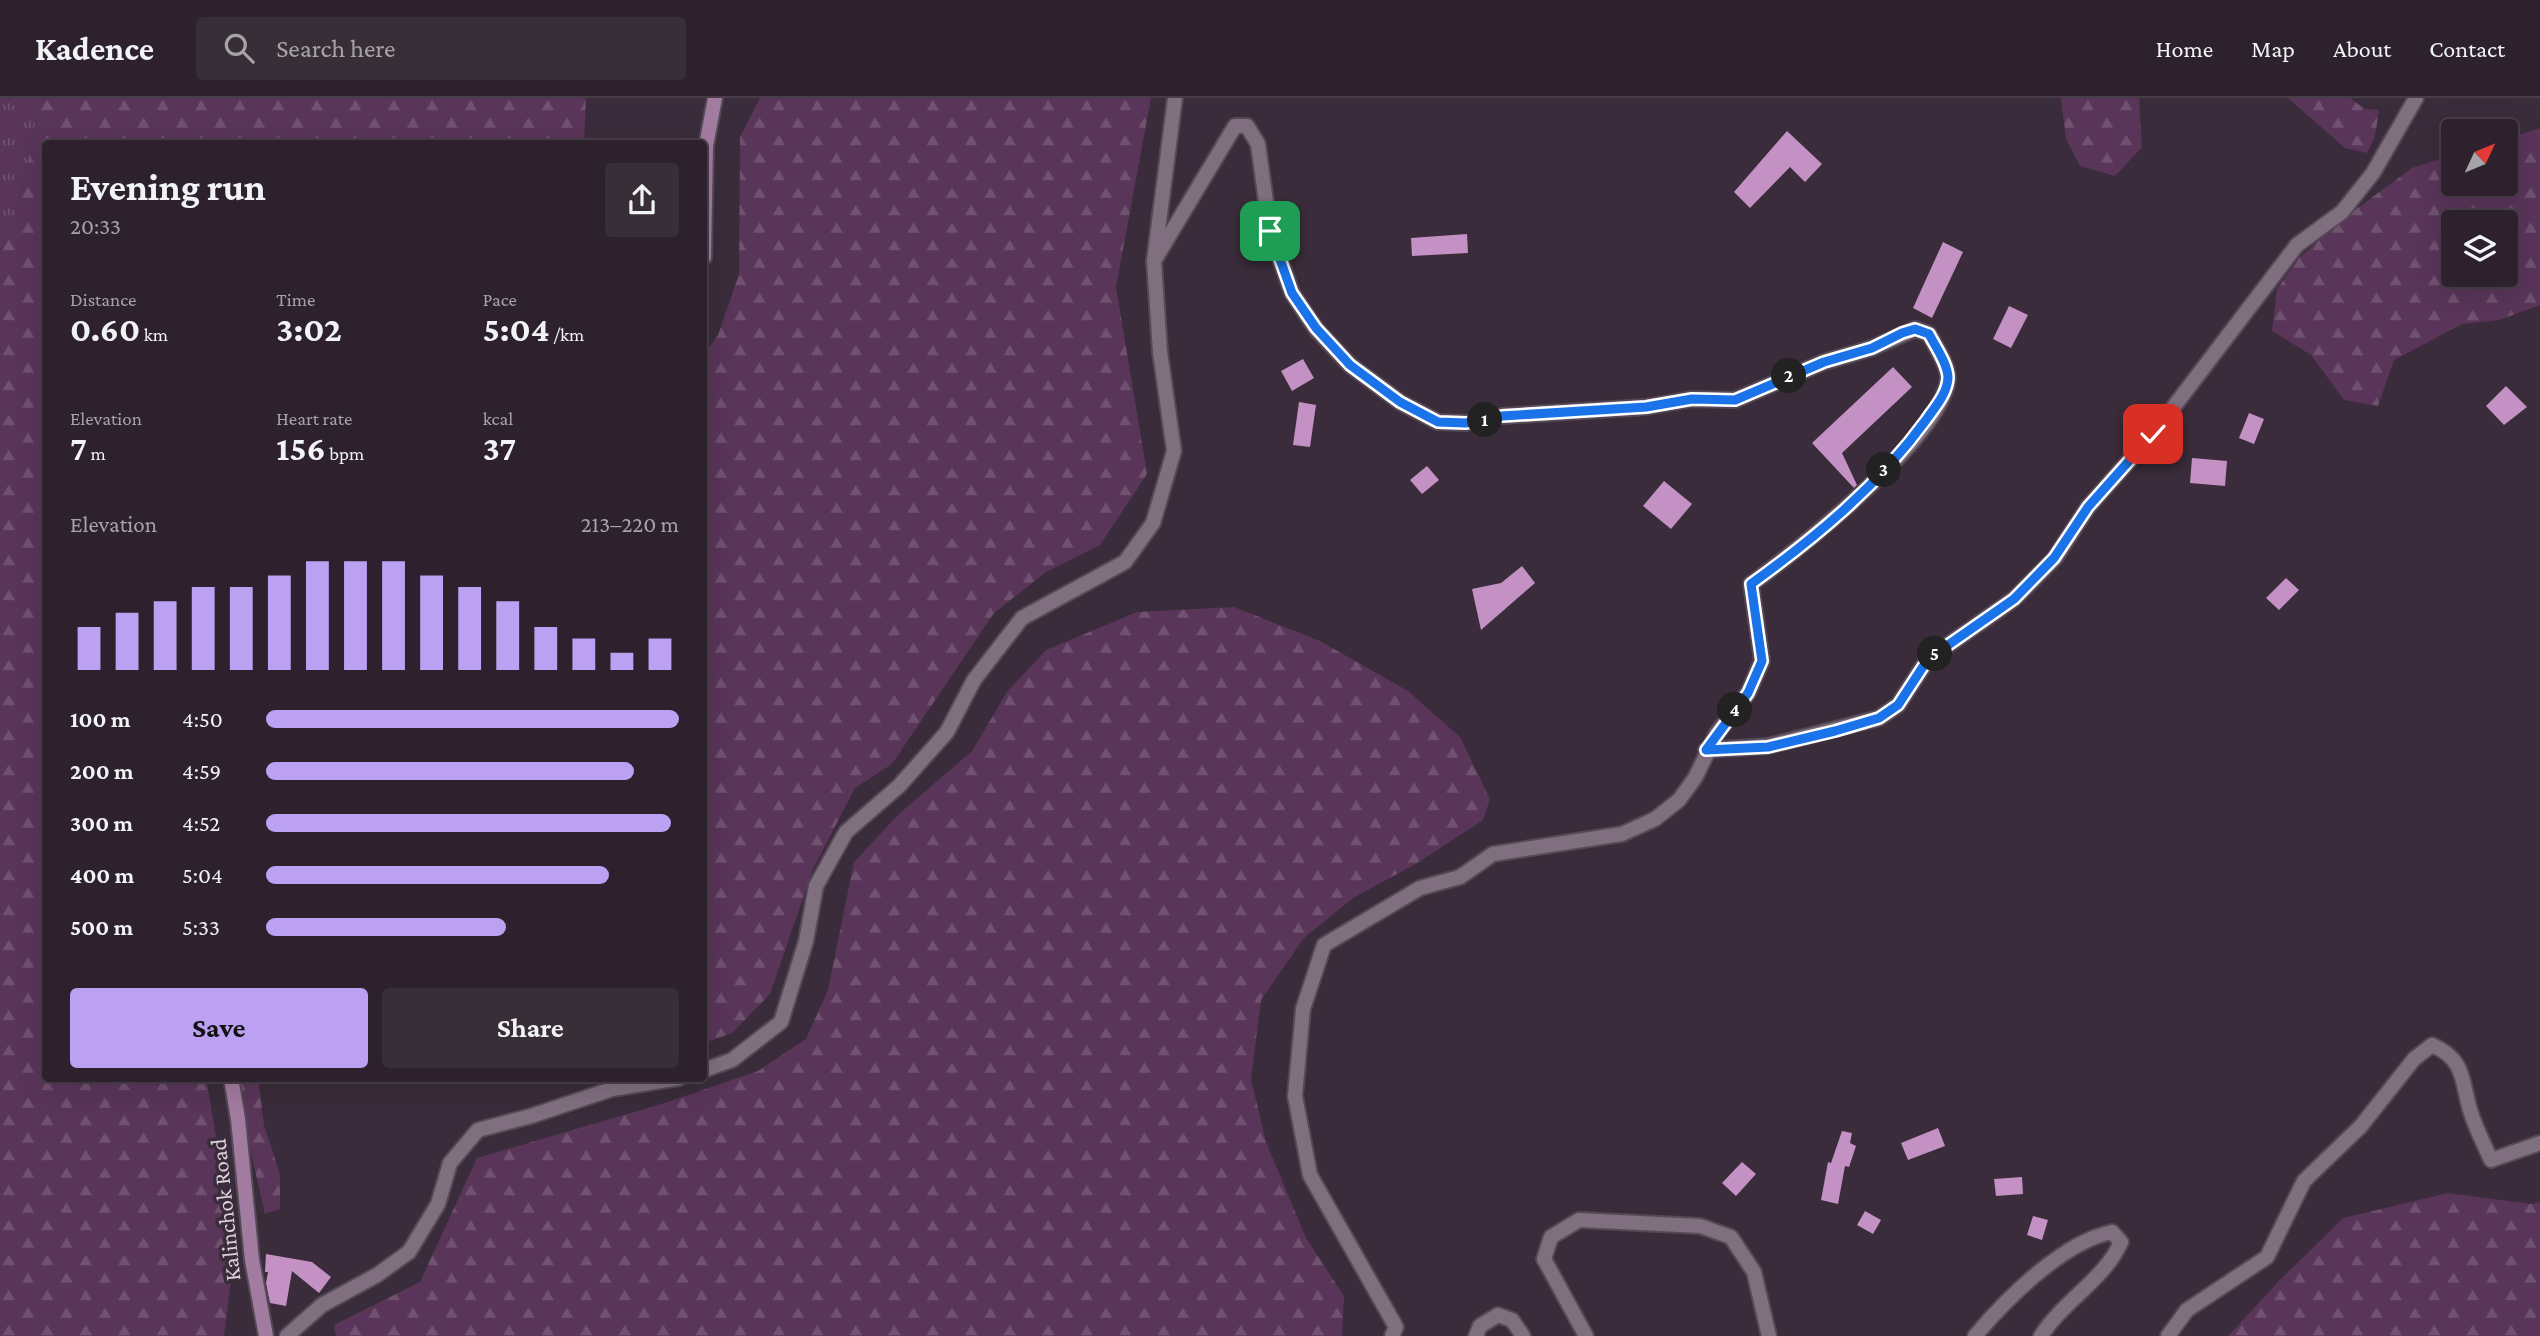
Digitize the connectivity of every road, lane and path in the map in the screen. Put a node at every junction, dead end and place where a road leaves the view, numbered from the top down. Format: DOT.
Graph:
graph roads {
  1 [pos="715,98"];
  2 [pos="1175,98"];
  3 [pos="2416,98"];
  4 [pos="707,141"];
  5 [pos="1154,261"];
  6 [pos="1706,750"];
  7 [pos="707,1069"];
  8 [pos="232,1082"];
  9 [pos="655,1082"];
  10 [pos="2540,1143"];
  11 [pos="265,1336"];
  12 [pos="287,1336"];
  13 [pos="1392,1336"];
  14 [pos="1476,1336"];
  15 [pos="1523,1336"];
  16 [pos="1586,1336"];
  17 [pos="1769,1336"];
  18 [pos="1975,1336"];
  19 [pos="2041,1336"];
  20 [pos="2168,1336"];
  1 -- 4 [label="street"];
  2 -- 5 [label="street"];
  3 -- 6 [label="street"];
  5 -- 6 [label="street"];
  5 -- 7 [label="street"];
  6 -- 13 [label="street"];
  8 -- 11 [label="street, Kalinchok Road"];
  9 -- 12 [label="street"];
  10 -- 20 [label="street"];
  14 -- 15 [label="street"];
  16 -- 17 [label="street"];
  18 -- 19 [label="street"];
}
